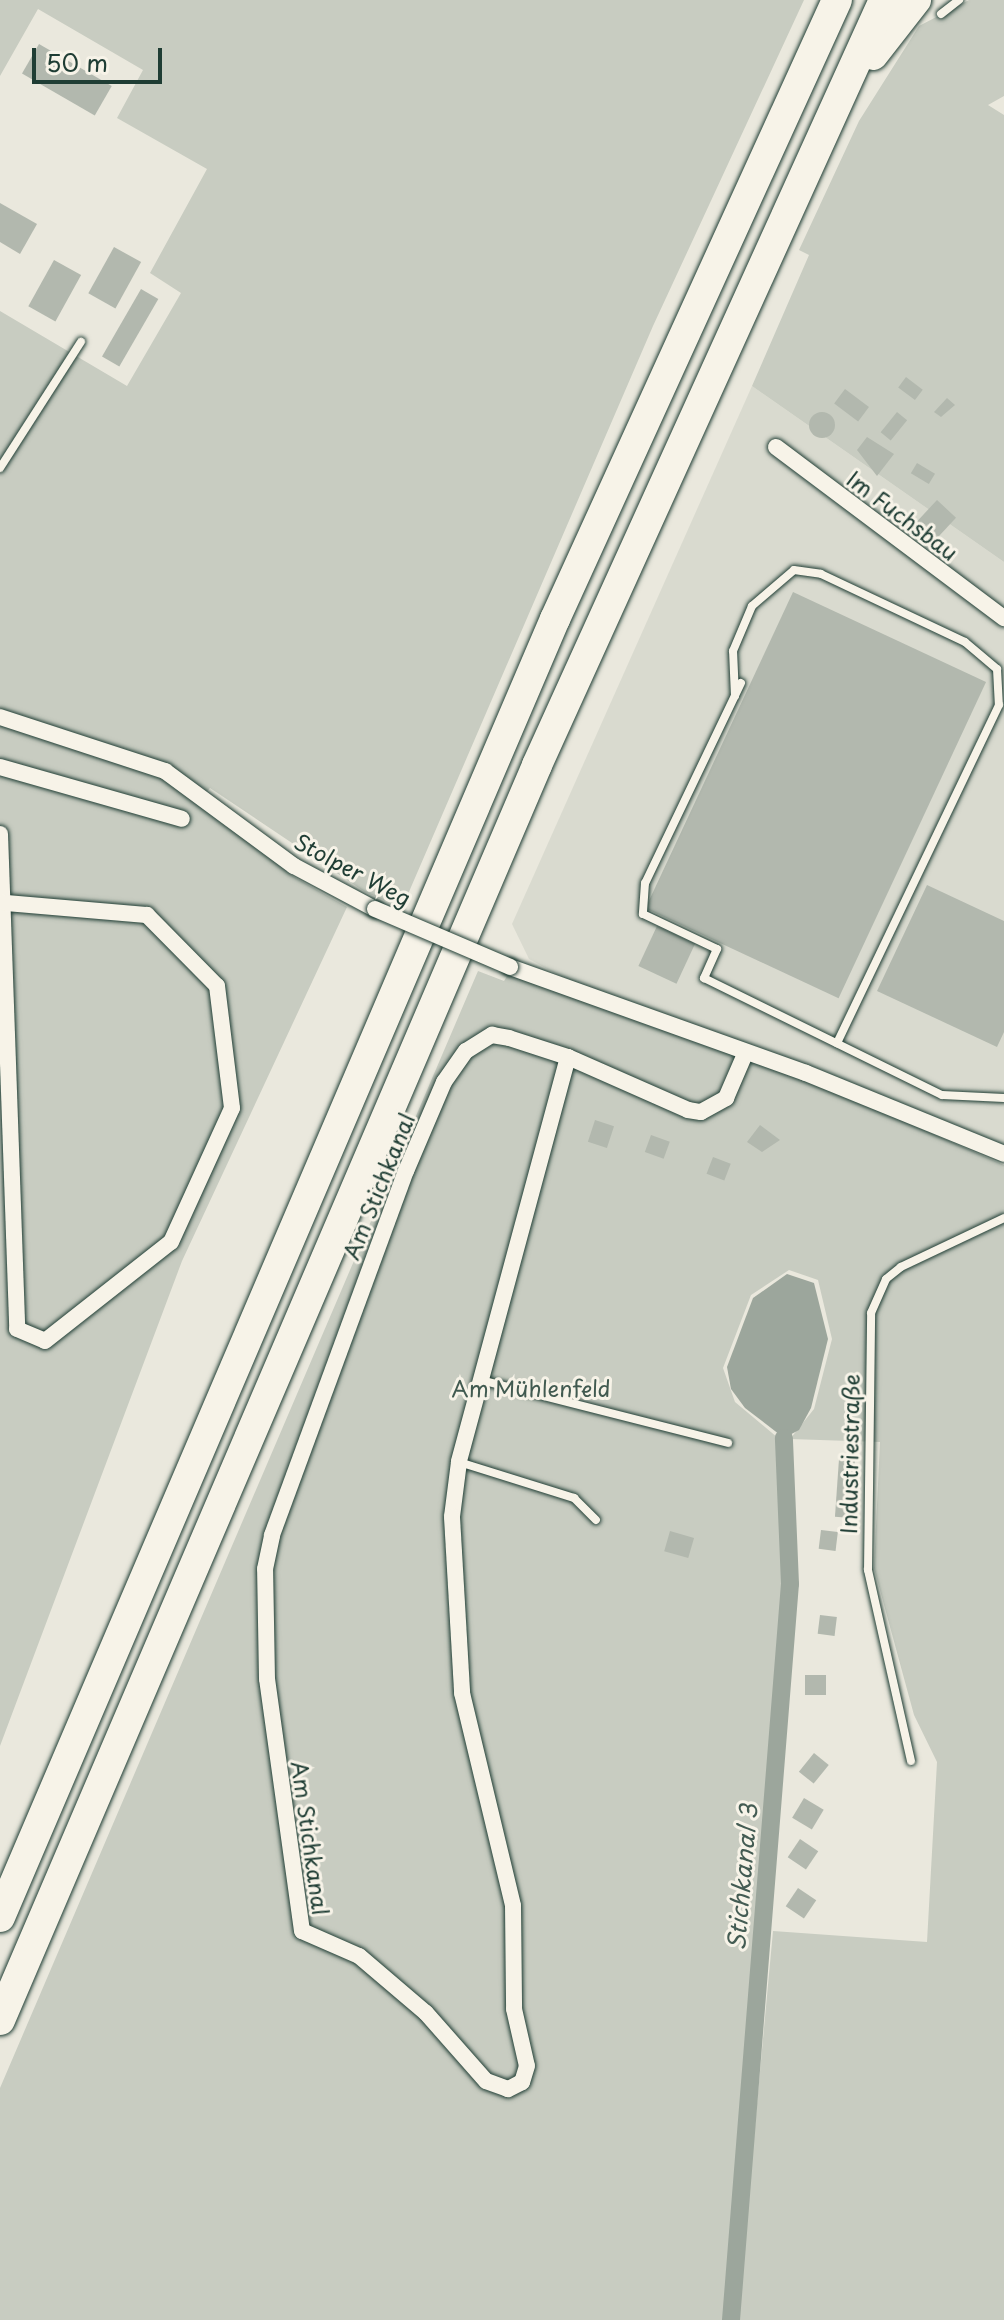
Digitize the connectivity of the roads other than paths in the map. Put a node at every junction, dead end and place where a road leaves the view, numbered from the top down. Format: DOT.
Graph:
graph roads {
  1 [pos="826,0"];
  2 [pos="837,0"];
  3 [pos="884,0"];
  4 [pos="959,0"];
  5 [pos="928,7"];
  6 [pos="787,107"];
  7 [pos="815,144"];
  8 [pos="81,342"];
  9 [pos="776,447"];
  10 [pos="0,468"];
  11 [pos="1004,618"];
  12 [pos="741,683"];
  13 [pos="735,696"];
  14 [pos="0,717"];
  15 [pos="0,767"];
  16 [pos="182,819"];
  17 [pos="0,834"];
  18 [pos="6,903"];
  19 [pos="837,1043"];
  20 [pos="745,1054"];
  21 [pos="568,1057"];
  22 [pos="1004,1098"];
  23 [pos="1004,1154"];
  24 [pos="1004,1218"];
  25 [pos="481,1380"];
  26 [pos="728,1443"];
  27 [pos="459,1462"];
  28 [pos="596,1520"];
  29 [pos="911,1761"];
  30 [pos="0,1917"];
  31 [pos="0,2020"];
  1 -- 6 [label="highway"];
  2 -- 6 [label="highway"];
  3 -- 7 [label="highway"];
  4 -- 5 [label="lane"];
  5 -- 7 [label="highway"];
  6 -- 30 [label="highway"];
  7 -- 31 [label="highway"];
  8 -- 10 [label="lane"];
  9 -- 11 [label="street, Im Fuchsbau"];
  12 -- 13 [label="lane"];
  13 -- 19 [label="lane"];
  13 -- 19 [label="lane"];
  14 -- 20 [label="street, Stolper Weg, bridge"];
  15 -- 16 [label="street"];
  17 -- 18 [label="street"];
  18 -- 18 [label="street"];
  19 -- 22 [label="lane"];
  20 -- 21 [label="street, Am Stichkanal"];
  20 -- 23 [label="street"];
  21 -- 25 [label="street, Am Stichkanal"];
  21 -- 27 [label="street, Am Stichkanal"];
  24 -- 29 [label="lane, Industriestraße"];
  25 -- 26 [label="lane"];
  25 -- 27 [label="street, Am Stichkanal"];
  27 -- 28 [label="lane"];
}
